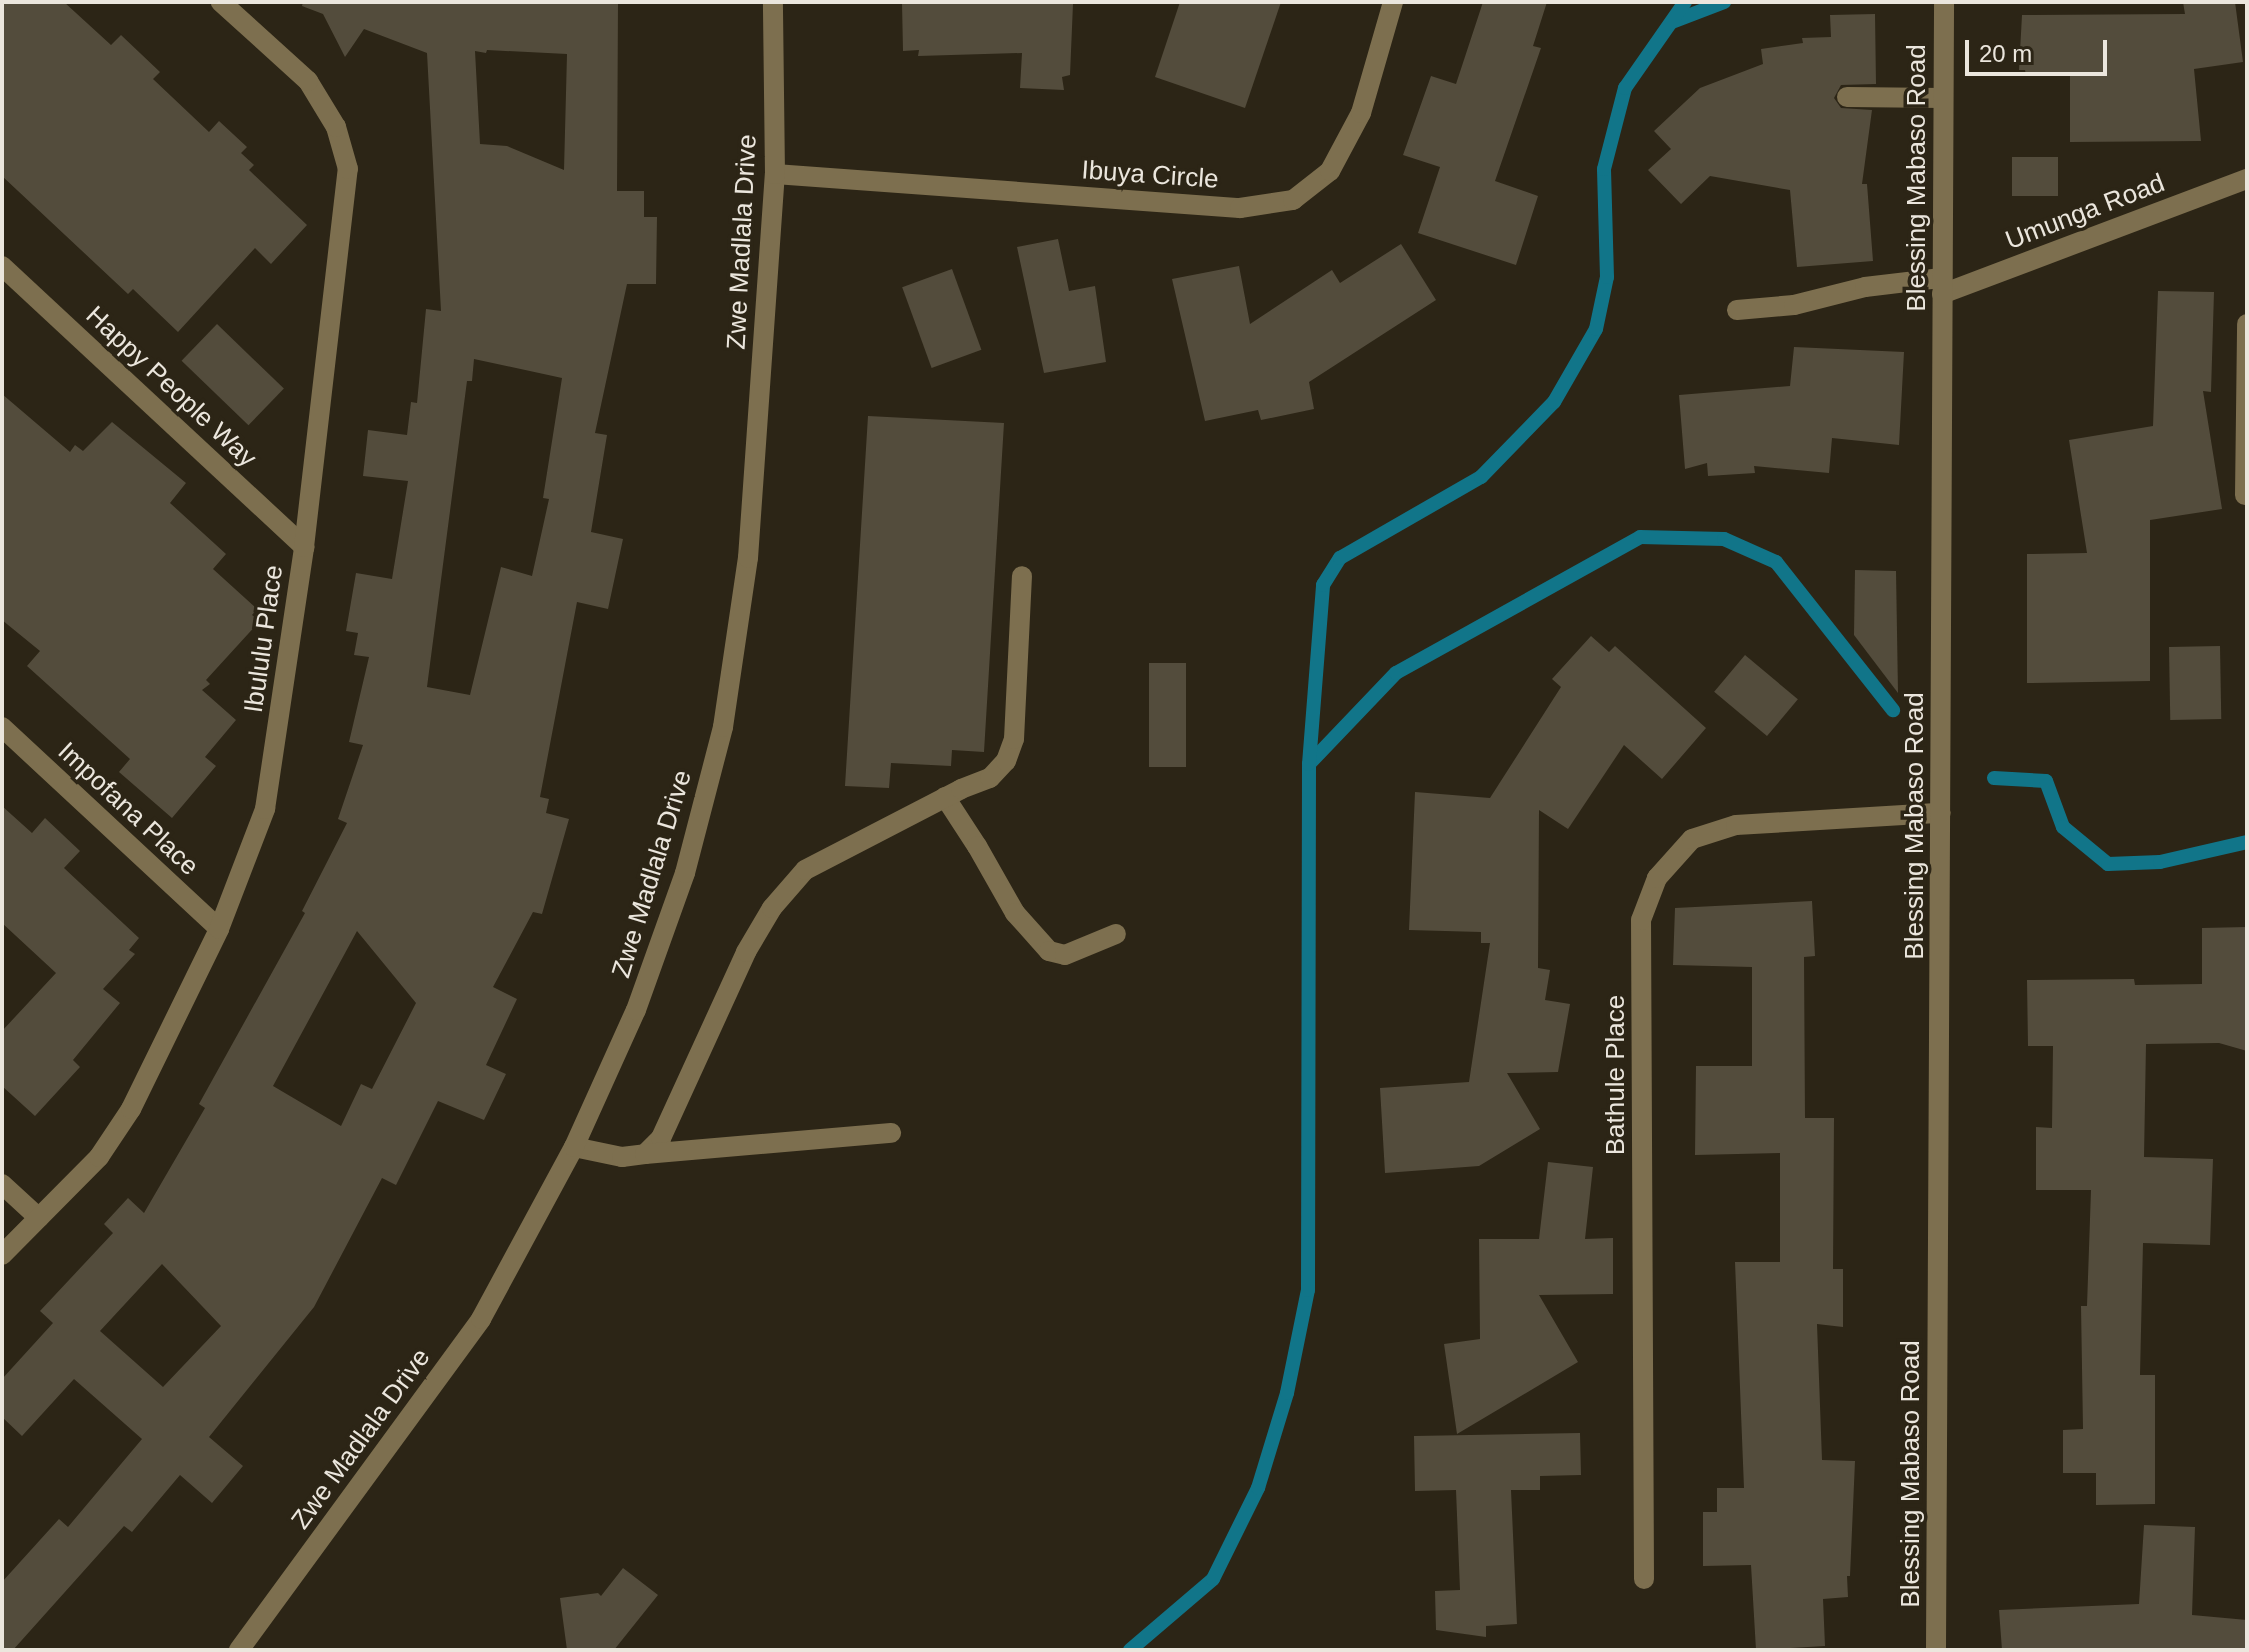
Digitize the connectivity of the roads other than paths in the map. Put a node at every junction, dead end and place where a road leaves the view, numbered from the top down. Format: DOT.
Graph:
graph roads {
  1 [pos="221,2"];
  2 [pos="773,2"];
  3 [pos="1393,2"];
  4 [pos="1944,2"];
  5 [pos="1847,97"];
  6 [pos="1943,98"];
  7 [pos="775,174"];
  8 [pos="2247,179"];
  9 [pos="2,266"];
  10 [pos="1942,286"];
  11 [pos="1737,310"];
  12 [pos="2247,324"];
  13 [pos="2245,495"];
  14 [pos="304,547"];
  15 [pos="1022,576"];
  16 [pos="2,727"];
  17 [pos="945,797"];
  18 [pos="1941,813"];
  19 [pos="219,929"];
  20 [pos="1116,934"];
  21 [pos="891,1133"];
  22 [pos="574,1147"];
  23 [pos="645,1154"];
  24 [pos="2,1184"];
  25 [pos="39,1218"];
  26 [pos="2,1255"];
  27 [pos="1644,1579"];
  28 [pos="239,1650"];
  29 [pos="1936,1650"];
  1 -- 14 [label="street, Ibululu Place"];
  2 -- 7 [label="street, Zwe Madlala Drive"];
  3 -- 7 [label="street, Ibuya Circle"];
  4 -- 6 [label="street, Blessing Mabaso Road"];
  5 -- 6 [label="street"];
  6 -- 10 [label="street, Blessing Mabaso Road"];
  7 -- 22 [label="street, Zwe Madlala Drive"];
  8 -- 10 [label="street, Umunga Road"];
  9 -- 14 [label="street, Happy People Way"];
  10 -- 11 [label="street, Umunga Road"];
  10 -- 18 [label="street, Blessing Mabaso Road"];
  12 -- 13 [label="street"];
  14 -- 19 [label="street, Ibululu Place"];
  15 -- 17 [label="street"];
  16 -- 19 [label="street, Impofana Place"];
  17 -- 20 [label="street"];
  17 -- 23 [label="street"];
  18 -- 27 [label="street, Bathule Place"];
  18 -- 29 [label="street, Blessing Mabaso Road"];
  19 -- 25 [label="street, Ibululu Place"];
  21 -- 23 [label="street"];
  22 -- 23 [label="street"];
  22 -- 28 [label="street, Zwe Madlala Drive"];
  24 -- 25 [label="street"];
  25 -- 26 [label="street, Ibululu Place"];
}
